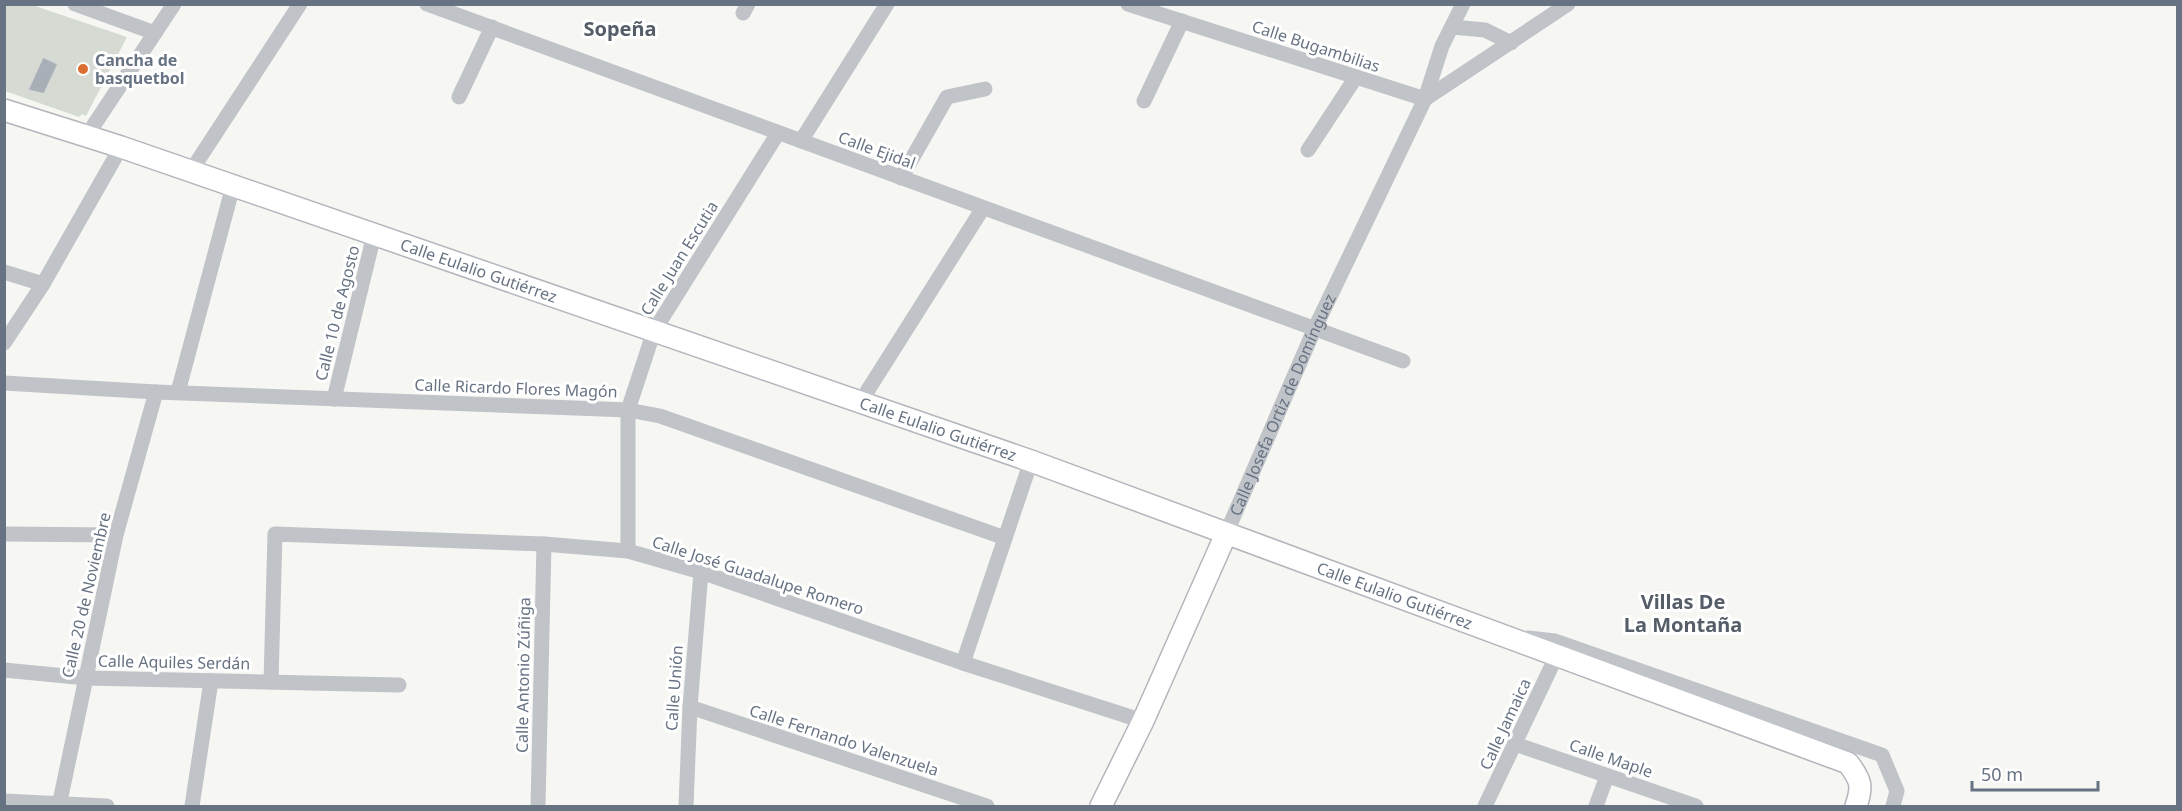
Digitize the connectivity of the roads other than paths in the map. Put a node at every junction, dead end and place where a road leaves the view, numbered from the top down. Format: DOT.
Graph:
graph roads {
  1 [pos="75,4"];
  2 [pos="174,4"];
  3 [pos="300,4"];
  4 [pos="427,4"];
  5 [pos="887,4"];
  6 [pos="1128,4"];
  7 [pos="1463,4"];
  8 [pos="1568,4"];
  9 [pos="1182,21"];
  10 [pos="492,27"];
  11 [pos="1452,27"];
  12 [pos="155,33"];
  13 [pos="1511,43"];
  14 [pos="1356,77"];
  15 [pos="986,89"];
  16 [pos="459,96"];
  17 [pos="1425,99"];
  18 [pos="1144,101"];
  19 [pos="4,110"];
  20 [pos="778,133"];
  21 [pos="86,136"];
  22 [pos="801,141"];
  23 [pos="121,147"];
  24 [pos="1308,150"];
  25 [pos="191,171"];
  26 [pos="901,178"];
  27 [pos="233,186"];
  28 [pos="983,208"];
  29 [pos="374,235"];
  30 [pos="4,272"];
  31 [pos="43,284"];
  32 [pos="1314,330"];
  33 [pos="654,331"];
  34 [pos="4,343"];
  35 [pos="1403,361"];
  36 [pos="4,383"];
  37 [pos="156,392"];
  38 [pos="178,392"];
  39 [pos="334,399"];
  40 [pos="861,401"];
  41 [pos="628,410"];
  42 [pos="1031,461"];
  43 [pos="4,534"];
  44 [pos="1226,534"];
  45 [pos="116,535"];
  46 [pos="1005,538"];
  47 [pos="544,544"];
  48 [pos="628,551"];
  49 [pos="701,572"];
  50 [pos="1495,634"];
  51 [pos="1556,657"];
  52 [pos="963,663"];
  53 [pos="4,670"];
  54 [pos="86,678"];
  55 [pos="211,681"];
  56 [pos="272,682"];
  57 [pos="399,685"];
  58 [pos="690,707"];
  59 [pos="1143,721"];
  60 [pos="1515,744"];
  61 [pos="1607,776"];
  62 [pos="4,801"];
  63 [pos="59,805"];
  64 [pos="107,807"];
  65 [pos="192,807"];
  66 [pos="538,807"];
  67 [pos="686,807"];
  68 [pos="987,807"];
  69 [pos="1101,807"];
  70 [pos="1485,807"];
  71 [pos="1596,807"];
  72 [pos="1696,807"];
  73 [pos="1856,807"];
  74 [pos="1893,807"];
  1 -- 12 [label="street"];
  2 -- 12 [label="street"];
  3 -- 25 [label="street"];
  4 -- 10 [label="street, Calle Ejidal"];
  5 -- 22 [label="street"];
  6 -- 9 [label="street, Calle Bugambilias"];
  7 -- 11 [label="street, Calle Josefa Ortiz de Domínguez"];
  8 -- 13 [label="street"];
  9 -- 14 [label="street, Calle Bugambilias"];
  9 -- 18 [label="street"];
  10 -- 16 [label="street"];
  10 -- 20 [label="street, Calle Ejidal"];
  11 -- 13 [label="street"];
  11 -- 17 [label="street, Calle Josefa Ortiz de Domínguez"];
  12 -- 21 [label="street"];
  13 -- 17 [label="street"];
  14 -- 17 [label="street, Calle Bugambilias"];
  14 -- 24 [label="street"];
  15 -- 26 [label="street"];
  17 -- 32 [label="street, Calle Josefa Ortiz de Domínguez"];
  19 -- 21 [label="street, Calle Eulalio Gutiérrez"];
  20 -- 22 [label="street, Calle Ejidal"];
  20 -- 33 [label="street, Calle Juan Escutia"];
  21 -- 23 [label="street, Calle Eulalio Gutiérrez"];
  22 -- 26 [label="street, Calle Ejidal"];
  23 -- 25 [label="street, Calle Eulalio Gutiérrez"];
  23 -- 31 [label="street"];
  25 -- 27 [label="street, Calle Eulalio Gutiérrez"];
  26 -- 28 [label="street, Calle Ejidal"];
  27 -- 29 [label="street, Calle Eulalio Gutiérrez"];
  27 -- 38 [label="street"];
  28 -- 32 [label="street, Calle Ejidal"];
  28 -- 40 [label="street"];
  29 -- 33 [label="street, Calle Eulalio Gutiérrez"];
  29 -- 39 [label="street, Calle 10 de Agosto"];
  30 -- 31 [label="street"];
  31 -- 34 [label="street"];
  32 -- 35 [label="street, Calle Ejidal"];
  32 -- 44 [label="street, Calle Josefa Ortiz de Domínguez"];
  33 -- 40 [label="street, Calle Eulalio Gutiérrez"];
  33 -- 41 [label="street, Calle Juan Escutia"];
  36 -- 37 [label="street, Calle Ricardo Flores Magón"];
  37 -- 38 [label="street, Calle Ricardo Flores Magón"];
  37 -- 45 [label="street, Calle 20 de Noviembre"];
  38 -- 39 [label="street, Calle Ricardo Flores Magón"];
  39 -- 41 [label="street, Calle Ricardo Flores Magón"];
  40 -- 42 [label="street, Calle Eulalio Gutiérrez"];
  41 -- 46 [label="street, Calle Ricardo Flores Magón"];
  41 -- 48 [label="street, Calle Juan Escutia"];
  42 -- 44 [label="street, Calle Eulalio Gutiérrez"];
  42 -- 46 [label="street"];
  43 -- 45 [label="street"];
  44 -- 50 [label="street, Calle Eulalio Gutiérrez"];
  44 -- 59 [label="street, Calle Josefa Ortiz de Domínguez"];
  45 -- 54 [label="street, Calle 20 de Noviembre"];
  46 -- 52 [label="street"];
  47 -- 48 [label="street, Calle José Guadalupe Romero"];
  47 -- 56 [label="street, Calle José Guadalupe Romero"];
  47 -- 66 [label="street, Calle Antonio Zúñiga"];
  48 -- 49 [label="street, Calle José Guadalupe Romero"];
  49 -- 52 [label="street, Calle José Guadalupe Romero"];
  49 -- 58 [label="street, Calle Unión"];
  50 -- 51 [label="street, Calle Eulalio Gutiérrez"];
  50 -- 74 [label="street"];
  51 -- 60 [label="street, Calle Jamaica"];
  51 -- 73 [label="street, Calle Eulalio Gutiérrez"];
  52 -- 59 [label="street, Calle José Guadalupe Romero"];
  53 -- 54 [label="street, Calle Aquiles Serdán"];
  54 -- 55 [label="street, Calle Aquiles Serdán"];
  54 -- 63 [label="street, Calle 20 de Noviembre"];
  55 -- 56 [label="street, Calle Aquiles Serdán"];
  55 -- 65 [label="street"];
  56 -- 57 [label="street, Calle Aquiles Serdán"];
  58 -- 67 [label="street, Calle Unión"];
  58 -- 68 [label="street, Calle Fernando Valenzuela"];
  59 -- 69 [label="street, Calle Josefa Ortiz de Domínguez"];
  60 -- 61 [label="street, Calle Maple"];
  60 -- 70 [label="street, Calle Jamaica"];
  61 -- 71 [label="street"];
  61 -- 72 [label="street, Calle Maple"];
  62 -- 63 [label="street"];
  63 -- 64 [label="street"];
}
